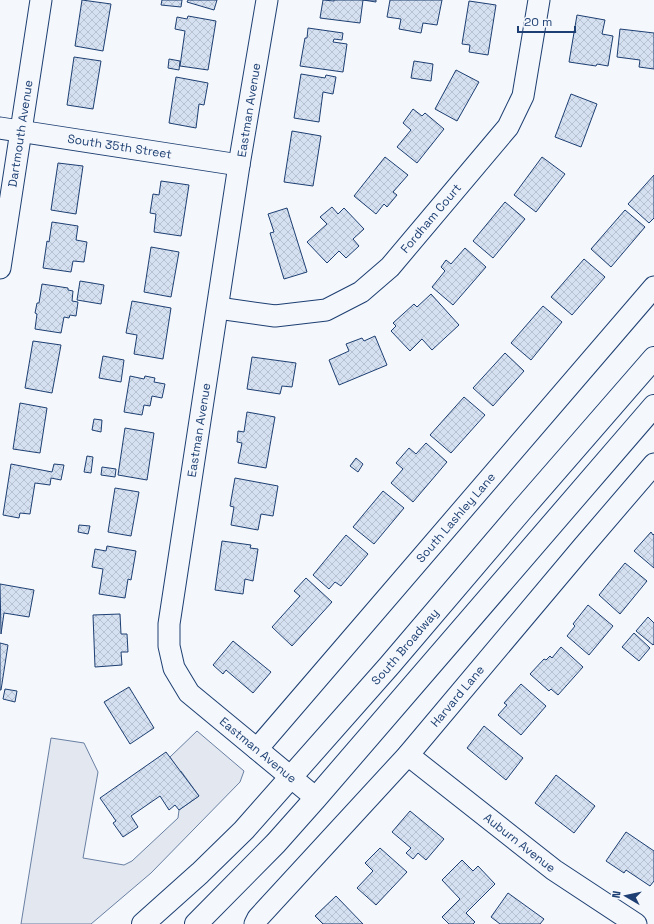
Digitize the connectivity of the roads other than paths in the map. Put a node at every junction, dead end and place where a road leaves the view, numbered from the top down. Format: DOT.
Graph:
graph roads {
  1 [pos="40,0"];
  2 [pos="267,0"];
  3 [pos="539,0"];
  4 [pos="0,128"];
  5 [pos="20,131"];
  6 [pos="240,165"];
  7 [pos="0,268"];
  8 [pos="654,287"];
  9 [pos="218,308"];
  10 [pos="654,358"];
  11 [pos="654,406"];
  12 [pos="654,464"];
  13 [pos="257,749"];
  14 [pos="408,755"];
  15 [pos="291,776"];
  16 [pos="316,798"];
  17 [pos="259,922"];
  18 [pos="143,924"];
  19 [pos="196,924"];
  20 [pos="636,924"];
  1 -- 5 [label="street, Dartmouth Avenue"];
  2 -- 6 [label="street, Eastman Avenue"];
  3 -- 9 [label="street, Fordham Court"];
  4 -- 5 [label="street, South 35th Street"];
  5 -- 6 [label="street, South 35th Street"];
  5 -- 7 [label="street, Dartmouth Avenue"];
  6 -- 9 [label="street, Eastman Avenue"];
  8 -- 13 [label="street, South Lashley Lane"];
  9 -- 13 [label="street, Eastman Avenue"];
  10 -- 15 [label="main road, South Broadway"];
  11 -- 16 [label="main road"];
  12 -- 14 [label="street, Harvard Lane"];
  13 -- 15 [label="street, Eastman Avenue"];
  14 -- 17 [label="street, Harvard Lane"];
  14 -- 20 [label="street, Auburn Avenue"];
  15 -- 16 [label="street, Eastman Avenue"];
  15 -- 18 [label="main road, South Broadway"];
  16 -- 19 [label="main road"];
}
